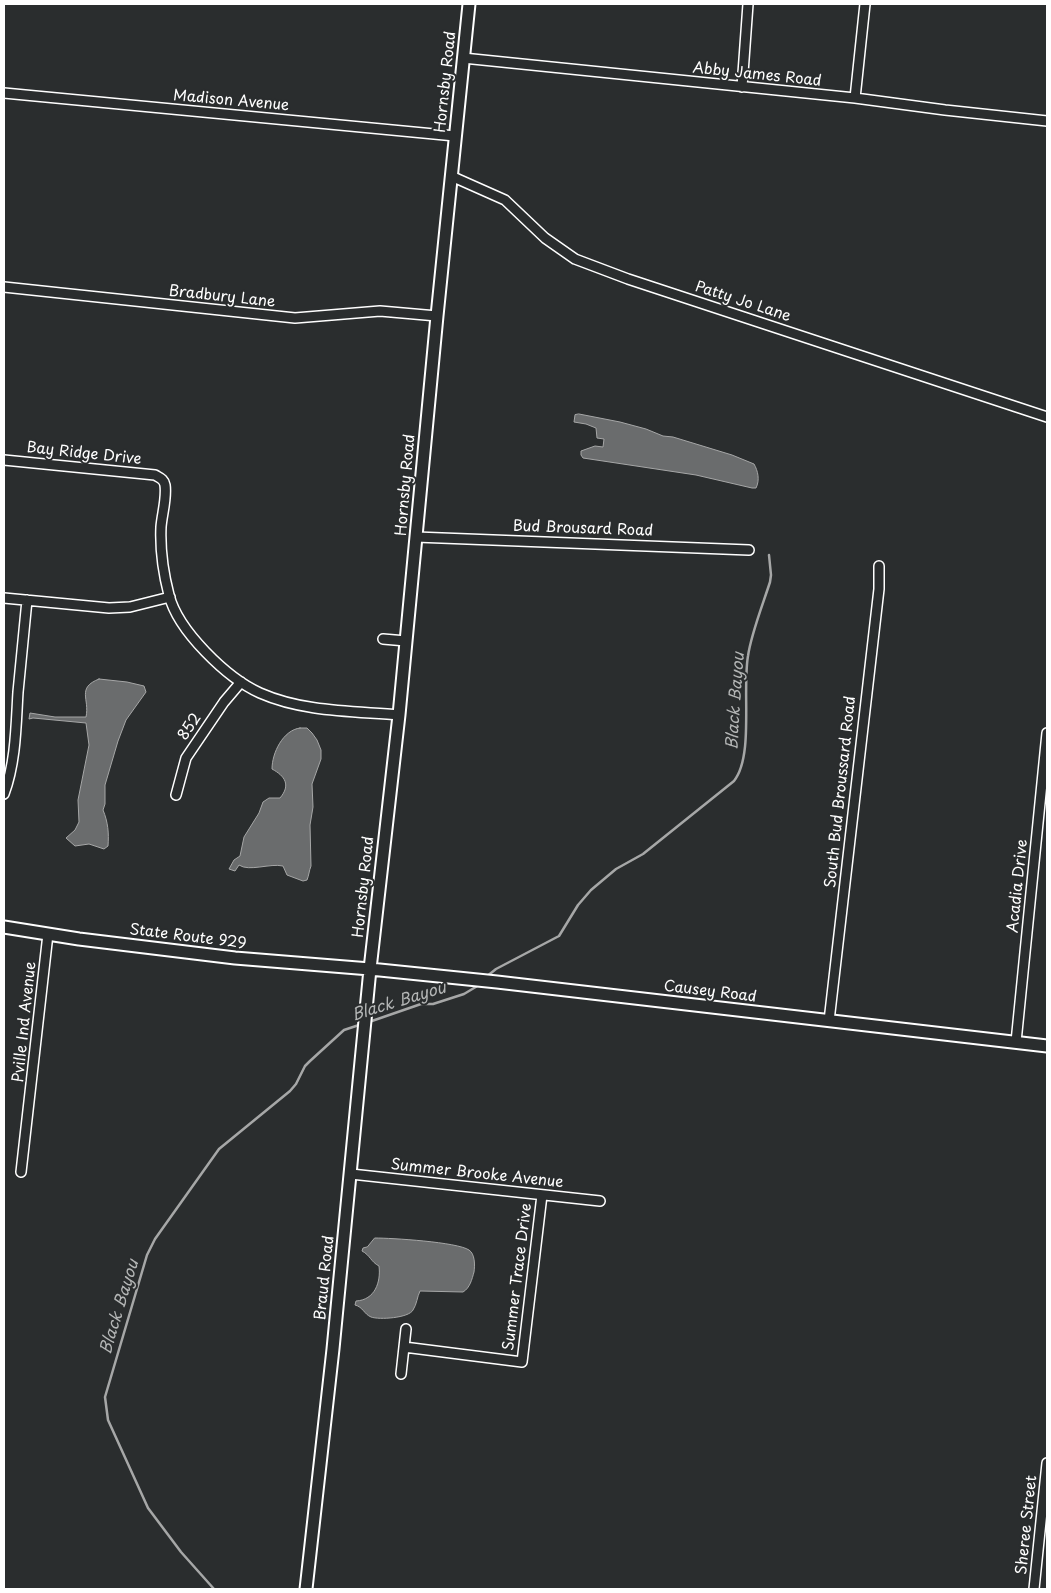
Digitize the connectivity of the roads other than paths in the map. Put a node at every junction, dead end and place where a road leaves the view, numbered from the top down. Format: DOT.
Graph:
graph roads {
  1 [pos="469,4"];
  2 [pos="748,4"];
  3 [pos="865,4"];
  4 [pos="463,58"];
  5 [pos="742,87"];
  6 [pos="4,93"];
  7 [pos="855,98"];
  8 [pos="1047,120"];
  9 [pos="455,136"];
  10 [pos="451,176"];
  11 [pos="4,287"];
  12 [pos="437,316"];
  13 [pos="1047,417"];
  14 [pos="4,460"];
  15 [pos="416,537"];
  16 [pos="749,550"];
  17 [pos="879,566"];
  18 [pos="170,597"];
  19 [pos="4,598"];
  20 [pos="27,600"];
  21 [pos="383,639"];
  22 [pos="406,641"];
  23 [pos="240,682"];
  24 [pos="399,715"];
  25 [pos="1047,733"];
  26 [pos="4,794"];
  27 [pos="176,795"];
  28 [pos="4,927"];
  29 [pos="48,934"];
  30 [pos="370,969"];
  31 [pos="829,1020"];
  32 [pos="1016,1042"];
  33 [pos="1047,1046"];
  34 [pos="22,1172"];
  35 [pos="351,1174"];
  36 [pos="542,1195"];
  37 [pos="600,1201"];
  38 [pos="406,1329"];
  39 [pos="404,1347"];
  40 [pos="401,1374"];
  41 [pos="1047,1463"];
  42 [pos="306,1589"];
  43 [pos="1034,1589"];
  1 -- 4 [label="street, Hornsby Road"];
  2 -- 5 [label="street"];
  3 -- 7 [label="street"];
  4 -- 5 [label="street, Abby James Road"];
  4 -- 9 [label="street, Hornsby Road"];
  5 -- 7 [label="street, Abby James Road"];
  6 -- 9 [label="street, Madison Avenue"];
  7 -- 8 [label="street, Abby James Road"];
  9 -- 10 [label="street, Hornsby Road"];
  10 -- 12 [label="street, Hornsby Road"];
  10 -- 13 [label="street, Patty Jo Lane"];
  11 -- 12 [label="street, Bradbury Lane"];
  12 -- 15 [label="street, Hornsby Road"];
  14 -- 18 [label="street, Bay Ridge Drive"];
  15 -- 16 [label="street, Bud Brousard Road"];
  15 -- 22 [label="street, Hornsby Road"];
  17 -- 31 [label="street, South Bud Broussard Road"];
  18 -- 20 [label="street"];
  18 -- 23 [label="street"];
  19 -- 20 [label="street"];
  20 -- 26 [label="street"];
  21 -- 22 [label="street"];
  22 -- 24 [label="street, Hornsby Road"];
  23 -- 24 [label="street"];
  23 -- 27 [label="street, 852"];
  24 -- 30 [label="street, Hornsby Road"];
  25 -- 32 [label="street, Acadia Drive"];
  28 -- 29 [label="street, State Route 929"];
  29 -- 30 [label="street, State Route 929"];
  29 -- 34 [label="street, Pville Ind Avenue"];
  30 -- 31 [label="street, Causey Road"];
  30 -- 35 [label="street, Braud Road"];
  31 -- 32 [label="street, Causey Road"];
  32 -- 33 [label="street, Causey Road"];
  35 -- 36 [label="street, Summer Brooke Avenue"];
  35 -- 42 [label="street, Braud Road"];
  36 -- 37 [label="street, Summer Brooke Avenue"];
  36 -- 39 [label="street, Summer Trace Drive"];
  38 -- 39 [label="street"];
  39 -- 40 [label="street"];
  41 -- 43 [label="street, Sheree Street"];
}
